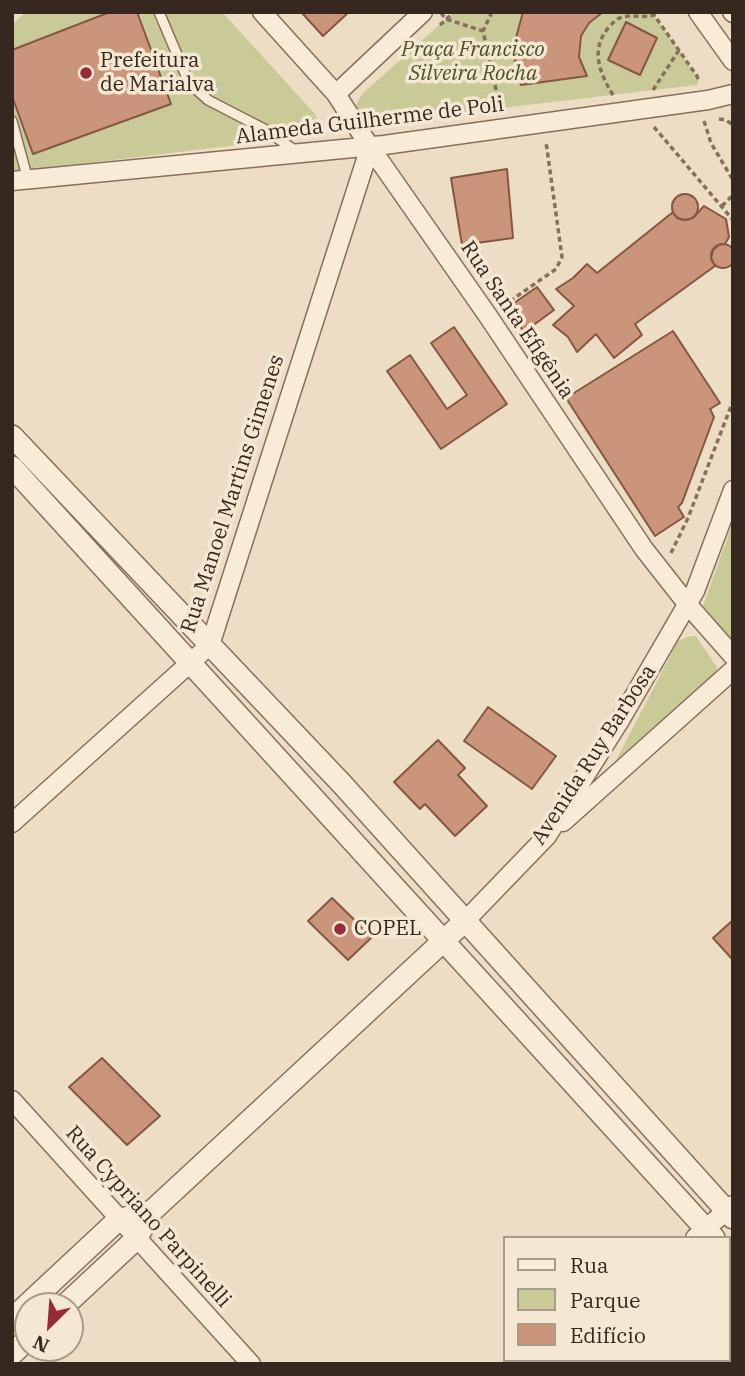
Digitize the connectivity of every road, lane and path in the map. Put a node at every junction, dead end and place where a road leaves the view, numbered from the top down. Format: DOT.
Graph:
graph roads {
  1 [pos="159,12"];
  2 [pos="262,12"];
  3 [pos="423,12"];
  4 [pos="440,12"];
  5 [pos="454,12"];
  6 [pos="492,12"];
  7 [pos="660,12"];
  8 [pos="698,12"];
  9 [pos="653,14"];
  10 [pos="446,19"];
  11 [pos="437,27"];
  12 [pos="483,31"];
  13 [pos="679,50"];
  14 [pos="733,61"];
  15 [pos="695,86"];
  16 [pos="663,89"];
  17 [pos="336,94"];
  18 [pos="733,94"];
  19 [pos="600,97"];
  20 [pos="513,107"];
  21 [pos="500,109"];
  22 [pos="437,116"];
  23 [pos="12,121"];
  24 [pos="704,121"];
  25 [pos="544,122"];
  26 [pos="695,122"];
  27 [pos="374,123"];
  28 [pos="668,125"];
  29 [pos="733,125"];
  30 [pos="504,128"];
  31 [pos="370,147"];
  32 [pos="302,155"];
  33 [pos="733,180"];
  34 [pos="20,181"];
  35 [pos="733,195"];
  36 [pos="722,206"];
  37 [pos="733,220"];
  38 [pos="488,316"];
  39 [pos="733,401"];
  40 [pos="12,436"];
  41 [pos="12,467"];
  42 [pos="64,489"];
  43 [pos="733,490"];
  44 [pos="47,505"];
  45 [pos="670,556"];
  46 [pos="688,605"];
  47 [pos="210,645"];
  48 [pos="733,656"];
  49 [pos="190,662"];
  50 [pos="733,670"];
  51 [pos="342,784"];
  52 [pos="318,804"];
  53 [pos="12,823"];
  54 [pos="547,836"];
  55 [pos="466,920"];
  56 [pos="443,943"];
  57 [pos="12,1100"];
  58 [pos="641,1115"];
  59 [pos="618,1134"];
  60 [pos="152,1210"];
  61 [pos="731,1211"];
  62 [pos="118,1220"];
  63 [pos="705,1235"];
  64 [pos="136,1239"];
  65 [pos="79,1292"];
  66 [pos="12,1319"];
  67 [pos="251,1364"];
  1 -- 32 [label="lane"];
  2 -- 17 [label="street, Rua Santa Efigênia"];
  3 -- 17 [label="street"];
  4 -- 10 [label="path"];
  5 -- 10 [label="path"];
  6 -- 12 [label="path"];
  7 -- 9 [label="path"];
  8 -- 14 [label="street"];
  9 -- 13 [label="path"];
  9 -- 19 [label="path"];
  10 -- 11 [label="path"];
  10 -- 12 [label="path"];
  12 -- 21 [label="path"];
  13 -- 15 [label="path"];
  13 -- 16 [label="path"];
  17 -- 31 [label="street, Rua Santa Efigênia"];
  18 -- 25 [label="street, Alameda Guilherme de Poli"];
  20 -- 21 [label="path"];
  21 -- 30 [label="path"];
  22 -- 27 [label="path"];
  23 -- 34 [label="lane"];
  24 -- 26 [label="path"];
  24 -- 29 [label="path"];
  24 -- 33 [label="path"];
  25 -- 30 [label="street, Alameda Guilherme de Poli"];
  25 -- 38 [label="path"];
  28 -- 36 [label="path"];
  30 -- 31 [label="street, Alameda Guilherme de Poli"];
  31 -- 32 [label="street, Alameda Guilherme de Poli"];
  31 -- 38 [label="street, Rua Santa Efigênia"];
  31 -- 47 [label="street, Rua Manoel Martins Gimenes"];
  32 -- 34 [label="street, Alameda Guilherme de Poli"];
  35 -- 36 [label="path"];
  36 -- 37 [label="path"];
  38 -- 46 [label="street, Rua Santa Efigênia"];
  39 -- 45 [label="path"];
  40 -- 42 [label="street"];
  41 -- 44 [label="street"];
  42 -- 44 [label="street"];
  42 -- 47 [label="street"];
  43 -- 46 [label="street, Avenida Ruy Barbosa"];
  44 -- 49 [label="street"];
  46 -- 48 [label="street, Rua Santa Efigênia"];
  46 -- 54 [label="street, Avenida Ruy Barbosa"];
  47 -- 49 [label="street, Rua Manoel Martins Gimenes"];
  47 -- 51 [label="street"];
  49 -- 52 [label="street"];
  49 -- 53 [label="street, Rua Manoel Martins Gimenes"];
  50 -- 54 [label="street"];
  51 -- 52 [label="street"];
  51 -- 55 [label="street"];
  52 -- 56 [label="street"];
  54 -- 55 [label="street, Avenida Ruy Barbosa"];
  55 -- 56 [label="street, Avenida Ruy Barbosa"];
  55 -- 58 [label="street"];
  56 -- 59 [label="street"];
  56 -- 60 [label="street, Avenida Ruy Barbosa"];
  57 -- 62 [label="street, Rua Cypriano Parpinelli"];
  58 -- 59 [label="street"];
  58 -- 61 [label="street"];
  59 -- 63 [label="street"];
  60 -- 62 [label="street, Avenida Ruy Barbosa"];
  60 -- 64 [label="street, Avenida Ruy Barbosa"];
  61 -- 63 [label="street"];
  62 -- 64 [label="street, Rua Cypriano Parpinelli"];
  62 -- 66 [label="street, Avenida Ruy Barbosa"];
  64 -- 65 [label="street, Avenida Ruy Barbosa"];
  64 -- 67 [label="street, Rua Cypriano Parpinelli"];
}
